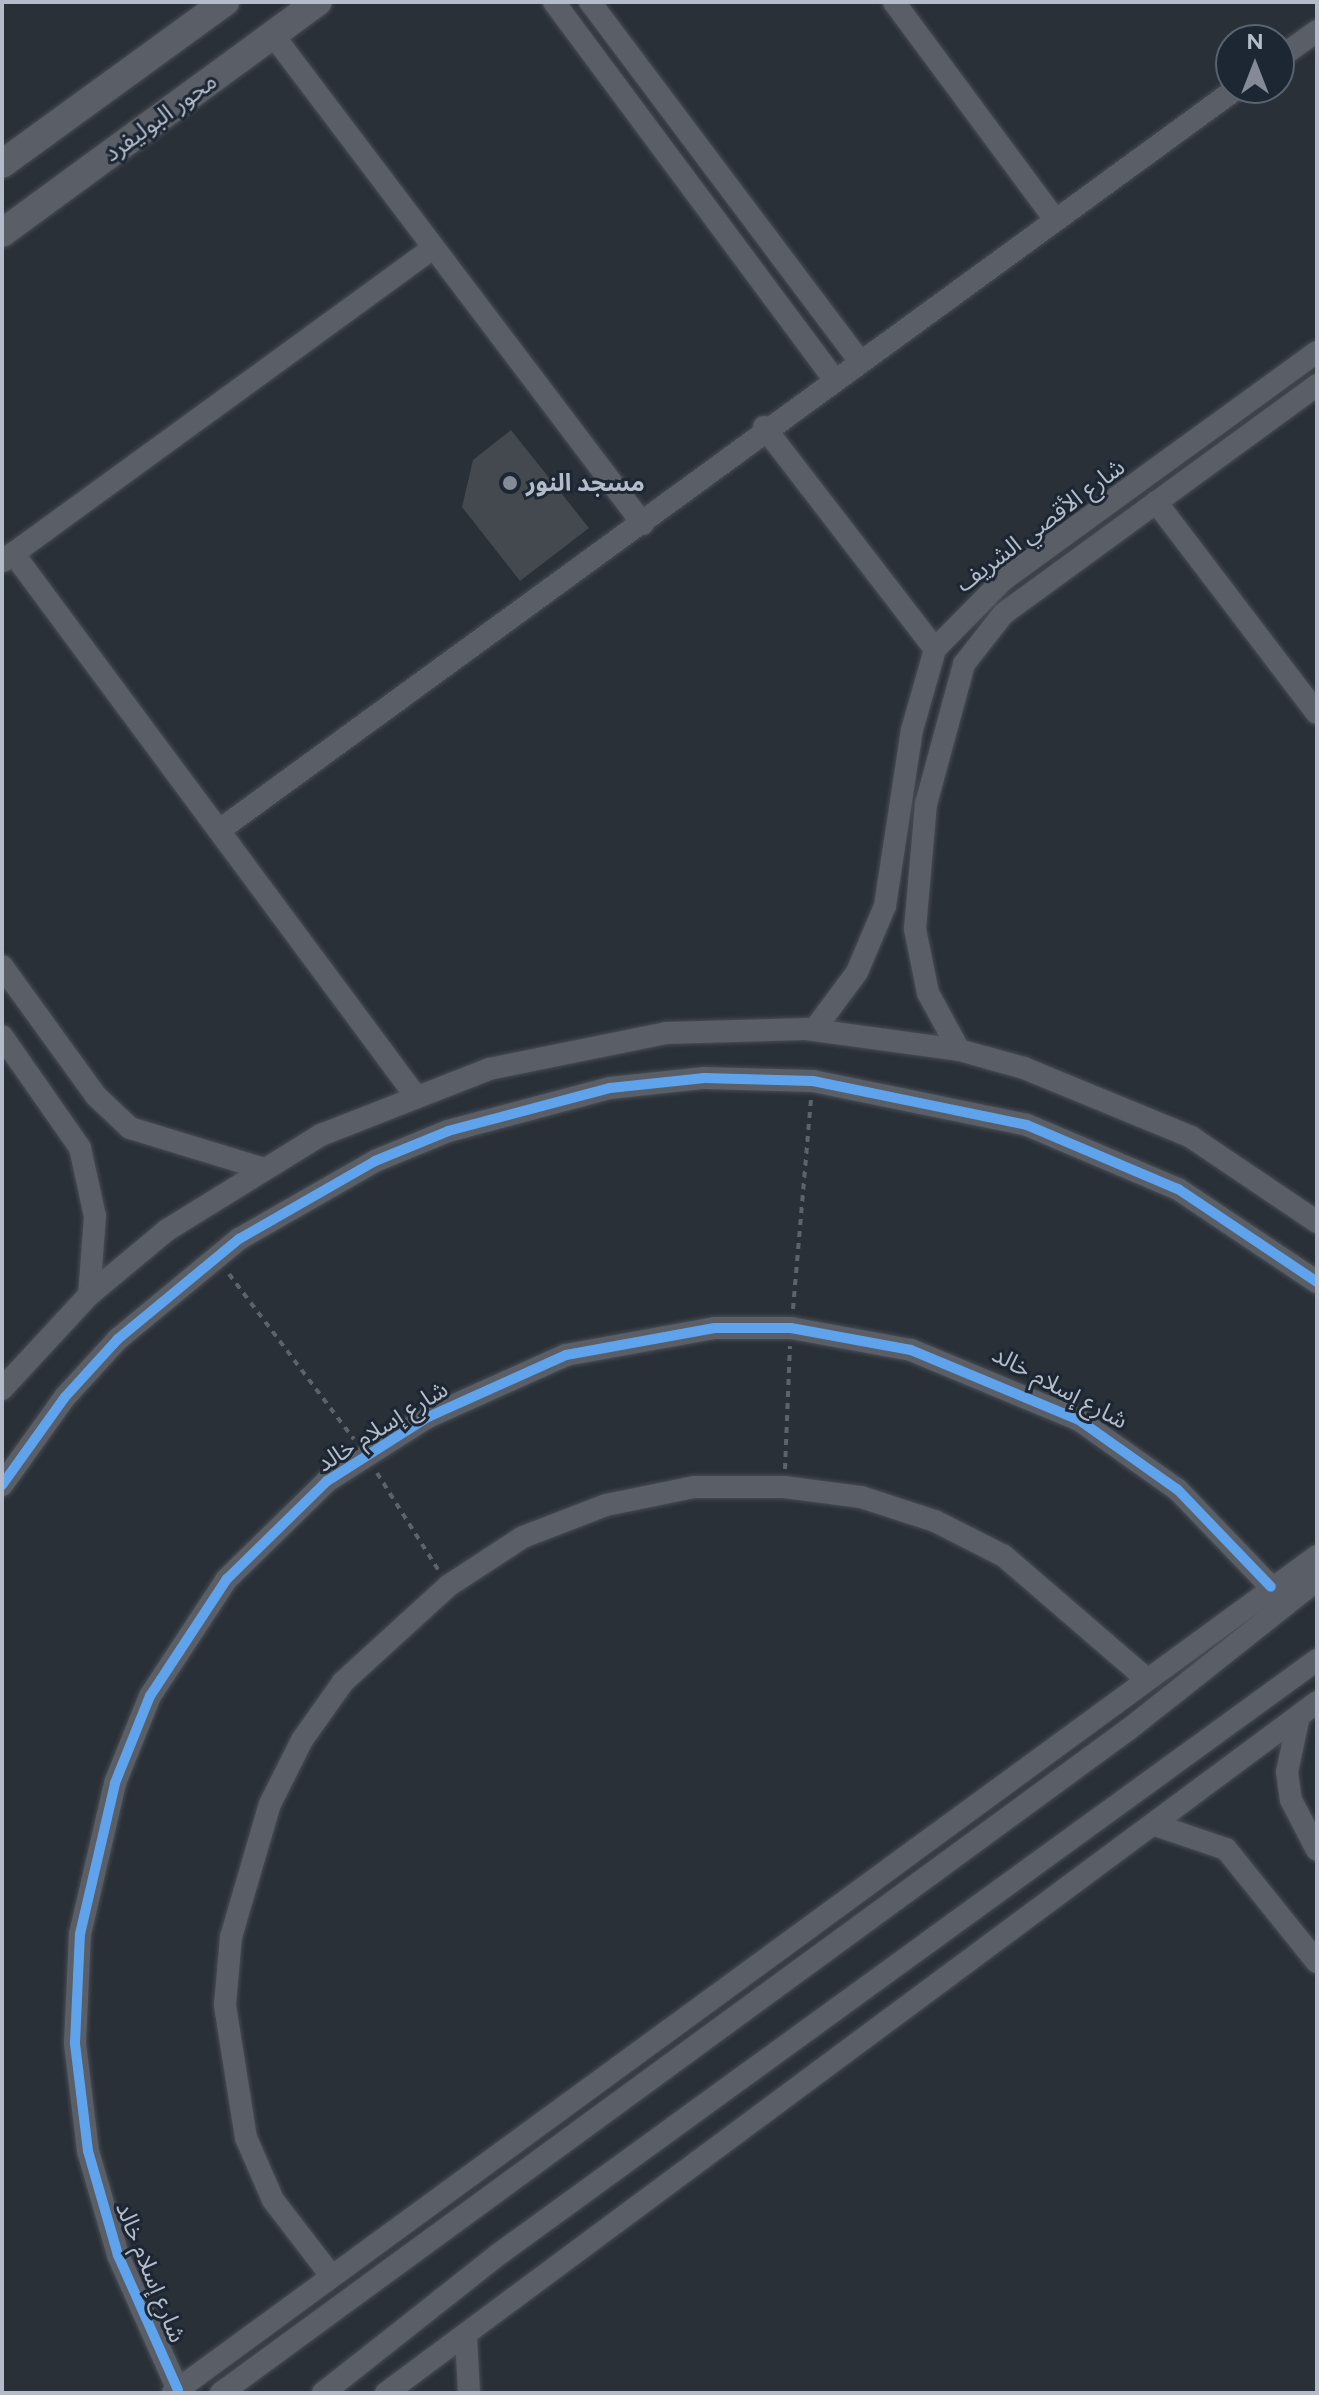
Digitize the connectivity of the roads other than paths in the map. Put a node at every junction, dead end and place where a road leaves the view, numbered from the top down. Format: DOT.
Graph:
graph roads {
  1 [pos="225,2"];
  2 [pos="318,2"];
  3 [pos="554,2"];
  4 [pos="590,2"];
  5 [pos="894,2"];
  6 [pos="1317,31"];
  7 [pos="273,35"];
  8 [pos="1295,47"];
  9 [pos="1215,104"];
  10 [pos="2,164"];
  11 [pos="1054,218"];
  12 [pos="2,233"];
  13 [pos="429,251"];
  14 [pos="1317,352"];
  15 [pos="858,359"];
  16 [pos="833,377"];
  17 [pos="1317,385"];
  18 [pos="764,427"];
  19 [pos="1156,502"];
  20 [pos="643,524"];
  21 [pos="8,557"];
  22 [pos="935,649"];
  23 [pos="1313,701"];
  24 [pos="221,829"];
  25 [pos="2,966"];
  26 [pos="814,1030"];
  27 [pos="2,1036"];
  28 [pos="959,1050"];
  29 [pos="415,1095"];
  30 [pos="261,1168"];
  31 [pos="1317,1222"];
  32 [pos="1317,1282"];
  33 [pos="89,1295"];
  34 [pos="2,1389"];
  35 [pos="2,1485"];
  36 [pos="1317,1556"];
  37 [pos="1317,1580"];
  38 [pos="1271,1587"];
  39 [pos="1317,1660"];
  40 [pos="1143,1676"];
  41 [pos="1308,1709"];
  42 [pos="1158,1826"];
  43 [pos="1317,1850"];
  44 [pos="1317,1962"];
  45 [pos="329,2273"];
  46 [pos="466,2337"];
  47 [pos="176,2391"];
  48 [pos="221,2393"];
  49 [pos="323,2393"];
  50 [pos="386,2393"];
  51 [pos="469,2393"];
  1 -- 10 [label="street"];
  2 -- 7 [label="street, محور البوليفرد"];
  3 -- 16 [label="street"];
  4 -- 15 [label="street"];
  5 -- 11 [label="street"];
  6 -- 8 [label="street"];
  7 -- 12 [label="street, محور البوليفرد"];
  7 -- 13 [label="street"];
  9 -- 11 [label="street"];
  11 -- 15 [label="street"];
  13 -- 20 [label="street"];
  13 -- 21 [label="street"];
  14 -- 22 [label="street, شارع الأقصي الشريف"];
  15 -- 16 [label="street"];
  16 -- 18 [label="street"];
  17 -- 19 [label="street, شارع الأقصي الشريف"];
  18 -- 20 [label="street"];
  18 -- 22 [label="street"];
  19 -- 23 [label="street"];
  19 -- 28 [label="street, شارع الأقصي الشريف"];
  20 -- 24 [label="street"];
  21 -- 24 [label="street"];
  22 -- 26 [label="street, شارع الأقصي الشريف"];
  24 -- 29 [label="street"];
  25 -- 30 [label="street"];
  26 -- 28 [label="street"];
  26 -- 29 [label="street"];
  27 -- 33 [label="street"];
  28 -- 31 [label="street"];
  29 -- 30 [label="street"];
  30 -- 33 [label="street"];
  32 -- 35 [label="street"];
  33 -- 34 [label="street"];
  36 -- 38 [label="street"];
  37 -- 48 [label="street"];
  38 -- 40 [label="street"];
  38 -- 47 [label="street, شارع إسلام خالد"];
  39 -- 49 [label="street"];
  40 -- 45 [label="street"];
  40 -- 45 [label="street"];
  41 -- 42 [label="street"];
  41 -- 43 [label="street"];
  42 -- 44 [label="street"];
  42 -- 46 [label="street"];
  45 -- 47 [label="street"];
  46 -- 50 [label="street"];
  46 -- 51 [label="street"];
}
